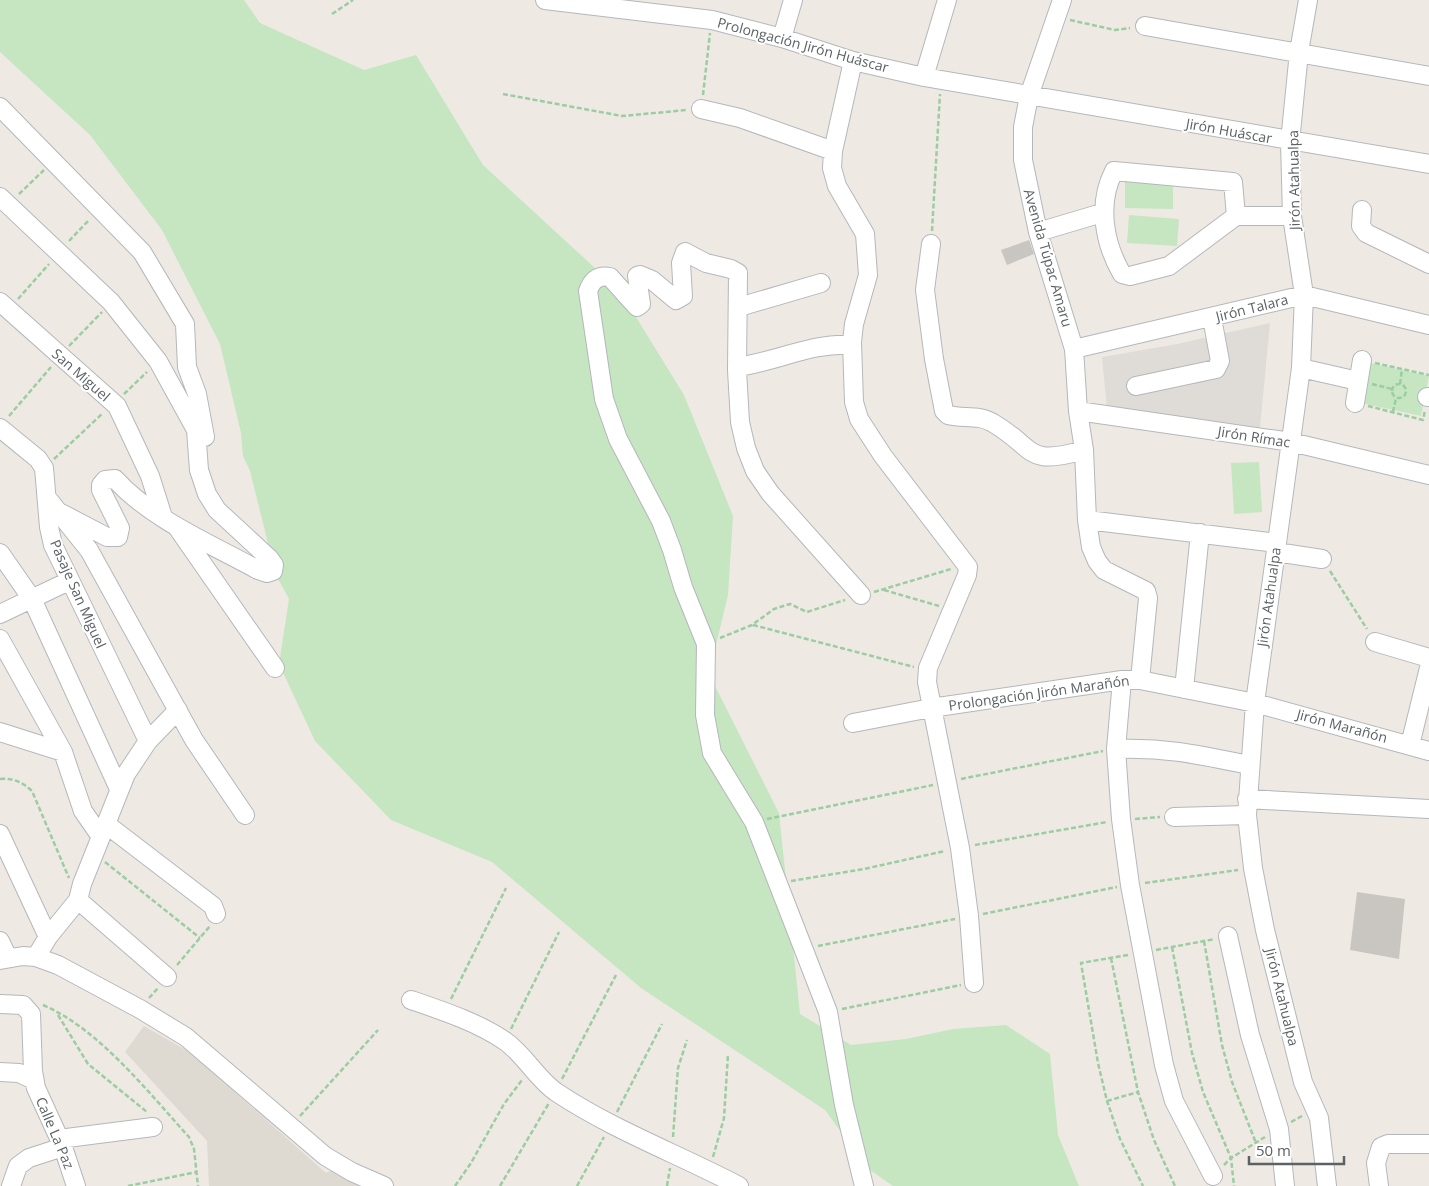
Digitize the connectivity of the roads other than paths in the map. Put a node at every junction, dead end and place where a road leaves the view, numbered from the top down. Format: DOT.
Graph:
graph roads {
  1 [pos="545,0"];
  2 [pos="792,0"];
  3 [pos="947,0"];
  4 [pos="1062,0"];
  5 [pos="1308,0"];
  6 [pos="665,8"];
  7 [pos="1145,26"];
  8 [pos="782,38"];
  9 [pos="1299,52"];
  10 [pos="853,61"];
  11 [pos="1429,76"];
  12 [pos="932,79"];
  13 [pos="1030,96"];
  14 [pos="0,107"];
  15 [pos="701,109"];
  16 [pos="1290,142"];
  17 [pos="833,151"];
  18 [pos="1429,164"];
  19 [pos="4,200"];
  20 [pos="1362,210"];
  21 [pos="1102,213"];
  22 [pos="1236,216"];
  23 [pos="1292,216"];
  24 [pos="1038,232"];
  25 [pos="931,244"];
  26 [pos="1429,264"];
  27 [pos="821,283"];
  28 [pos="1304,295"];
  29 [pos="0,302"];
  30 [pos="739,307"];
  31 [pos="1212,318"];
  32 [pos="1429,324"];
  33 [pos="852,345"];
  34 [pos="1074,349"];
  35 [pos="1362,360"];
  36 [pos="737,367"];
  37 [pos="1301,368"];
  38 [pos="1358,381"];
  39 [pos="1136,386"];
  40 [pos="1355,402"];
  41 [pos="1078,410"];
  42 [pos="0,428"];
  43 [pos="1291,442"];
  44 [pos="1084,450"];
  45 [pos="197,453"];
  46 [pos="1429,475"];
  47 [pos="48,499"];
  48 [pos="61,513"];
  49 [pos="169,520"];
  50 [pos="1087,520"];
  51 [pos="1200,533"];
  52 [pos="1276,548"];
  53 [pos="0,553"];
  54 [pos="1322,559"];
  55 [pos="68,581"];
  56 [pos="861,596"];
  57 [pos="32,599"];
  58 [pos="0,614"];
  59 [pos="0,639"];
  60 [pos="1375,642"];
  61 [pos="1429,658"];
  62 [pos="276,668"];
  63 [pos="1429,668"];
  64 [pos="1122,680"];
  65 [pos="1140,680"];
  66 [pos="1184,689"];
  67 [pos="1255,703"];
  68 [pos="931,708"];
  69 [pos="178,710"];
  70 [pos="853,724"];
  71 [pos="0,732"];
  72 [pos="148,741"];
  73 [pos="1410,744"];
  74 [pos="1116,749"];
  75 [pos="1429,751"];
  76 [pos="63,752"];
  77 [pos="1249,765"];
  78 [pos="119,789"];
  79 [pos="1247,807"];
  80 [pos="1429,810"];
  81 [pos="245,816"];
  82 [pos="1174,816"];
  83 [pos="0,834"];
  84 [pos="101,838"];
  85 [pos="78,900"];
  86 [pos="216,914"];
  87 [pos="1228,936"];
  88 [pos="48,938"];
  89 [pos="0,941"];
  90 [pos="36,957"];
  91 [pos="4,959"];
  92 [pos="167,977"];
  93 [pos="974,983"];
  94 [pos="411,1000"];
  95 [pos="0,1004"];
  96 [pos="0,1072"];
  97 [pos="34,1080"];
  98 [pos="153,1127"];
  99 [pos="61,1143"];
  100 [pos="1429,1144"];
  101 [pos="1213,1176"];
  102 [pos="74,1185"];
  103 [pos="11,1186"];
  104 [pos="384,1186"];
  105 [pos="739,1186"];
  106 [pos="864,1186"];
  107 [pos="1285,1186"];
  108 [pos="1327,1186"];
  109 [pos="1379,1186"];
  1 -- 6 [label="street, Prolongación Jirón Huáscar"];
  2 -- 8 [label="street"];
  3 -- 12 [label="street"];
  4 -- 13 [label="street, Avenida Túpac Amaru"];
  5 -- 9 [label="street, Jirón Atahualpa"];
  6 -- 8 [label="street, Prolongación Jirón Huáscar"];
  7 -- 9 [label="street"];
  8 -- 10 [label="street, Prolongación Jirón Huáscar"];
  9 -- 11 [label="street"];
  9 -- 16 [label="street, Jirón Atahualpa"];
  10 -- 12 [label="street, Prolongación Jirón Huáscar"];
  10 -- 17 [label="street"];
  12 -- 13 [label="street, Prolongación Jirón Huáscar"];
  13 -- 16 [label="street, Jirón Huáscar"];
  13 -- 24 [label="street, Avenida Túpac Amaru"];
  14 -- 45 [label="street"];
  15 -- 17 [label="street"];
  16 -- 18 [label="street, Jirón Huáscar"];
  16 -- 23 [label="street, Jirón Atahualpa"];
  17 -- 33 [label="street"];
  19 -- 45 [label="street"];
  20 -- 26 [label="street"];
  21 -- 22 [label="street"];
  21 -- 22 [label="street"];
  21 -- 24 [label="street"];
  22 -- 23 [label="street"];
  23 -- 28 [label="street, Jirón Atahualpa"];
  24 -- 34 [label="street, Avenida Túpac Amaru"];
  25 -- 44 [label="street"];
  27 -- 30 [label="street"];
  28 -- 31 [label="street, Jirón Talara"];
  28 -- 32 [label="street, Jirón Talara"];
  28 -- 37 [label="street, Jirón Atahualpa"];
  29 -- 49 [label="street, San Miguel"];
  30 -- 36 [label="street"];
  30 -- 106 [label="street"];
  31 -- 34 [label="street, Jirón Talara"];
  31 -- 39 [label="street"];
  33 -- 36 [label="street"];
  33 -- 68 [label="street"];
  34 -- 41 [label="street, Avenida Túpac Amaru"];
  35 -- 38 [label="street"];
  36 -- 56 [label="street"];
  37 -- 38 [label="street"];
  37 -- 43 [label="street, Jirón Atahualpa"];
  38 -- 40 [label="street"];
  41 -- 43 [label="street, Jirón Rímac"];
  41 -- 44 [label="street, Avenida Túpac Amaru"];
  42 -- 47 [label="street, Pasaje San Miguel"];
  43 -- 46 [label="street, Jirón Rímac"];
  43 -- 52 [label="street, Jirón Atahualpa"];
  44 -- 50 [label="street, Avenida Túpac Amaru"];
  45 -- 49 [label="street"];
  47 -- 48 [label="street"];
  47 -- 55 [label="street, Pasaje San Miguel"];
  48 -- 49 [label="street"];
  48 -- 69 [label="street"];
  49 -- 62 [label="street"];
  50 -- 51 [label="street"];
  50 -- 65 [label="street, Avenida Túpac Amaru"];
  51 -- 52 [label="street"];
  51 -- 66 [label="street"];
  52 -- 54 [label="street"];
  52 -- 67 [label="street, Jirón Atahualpa"];
  53 -- 57 [label="street"];
  55 -- 57 [label="street"];
  55 -- 72 [label="street, Pasaje San Miguel"];
  57 -- 58 [label="street"];
  57 -- 78 [label="street"];
  59 -- 76 [label="street"];
  60 -- 61 [label="street"];
  63 -- 73 [label="street"];
  64 -- 65 [label="street, Prolongación Jirón Marañón"];
  64 -- 68 [label="street, Prolongación Jirón Marañón"];
  64 -- 74 [label="street"];
  65 -- 66 [label="street, Prolongación Jirón Marañón"];
  66 -- 67 [label="street, Prolongación Jirón Marañón"];
  67 -- 73 [label="street, Jirón Marañón"];
  67 -- 77 [label="street, Jirón Atahualpa"];
  68 -- 70 [label="street, Prolongación Jirón Marañón"];
  68 -- 93 [label="street"];
  69 -- 72 [label="street"];
  69 -- 81 [label="street"];
  71 -- 76 [label="street"];
  72 -- 78 [label="street"];
  73 -- 75 [label="street, Jirón Marañón"];
  74 -- 77 [label="street"];
  74 -- 101 [label="street"];
  76 -- 84 [label="street"];
  77 -- 79 [label="street, Jirón Atahualpa"];
  78 -- 84 [label="street"];
  79 -- 80 [label="street"];
  79 -- 82 [label="street"];
  79 -- 108 [label="street, Jirón Atahualpa"];
  83 -- 88 [label="street"];
  84 -- 85 [label="street"];
  84 -- 86 [label="street"];
  85 -- 88 [label="street"];
  85 -- 92 [label="street"];
  87 -- 107 [label="street"];
  88 -- 90 [label="street"];
  89 -- 91 [label="street"];
  90 -- 91 [label="street"];
  90 -- 104 [label="street"];
  94 -- 105 [label="street"];
  95 -- 97 [label="street"];
  96 -- 97 [label="street"];
  97 -- 99 [label="street, Calle La Paz"];
  98 -- 99 [label="street"];
  99 -- 102 [label="street, Calle La Paz"];
  99 -- 103 [label="street"];
  100 -- 109 [label="street"];
}
